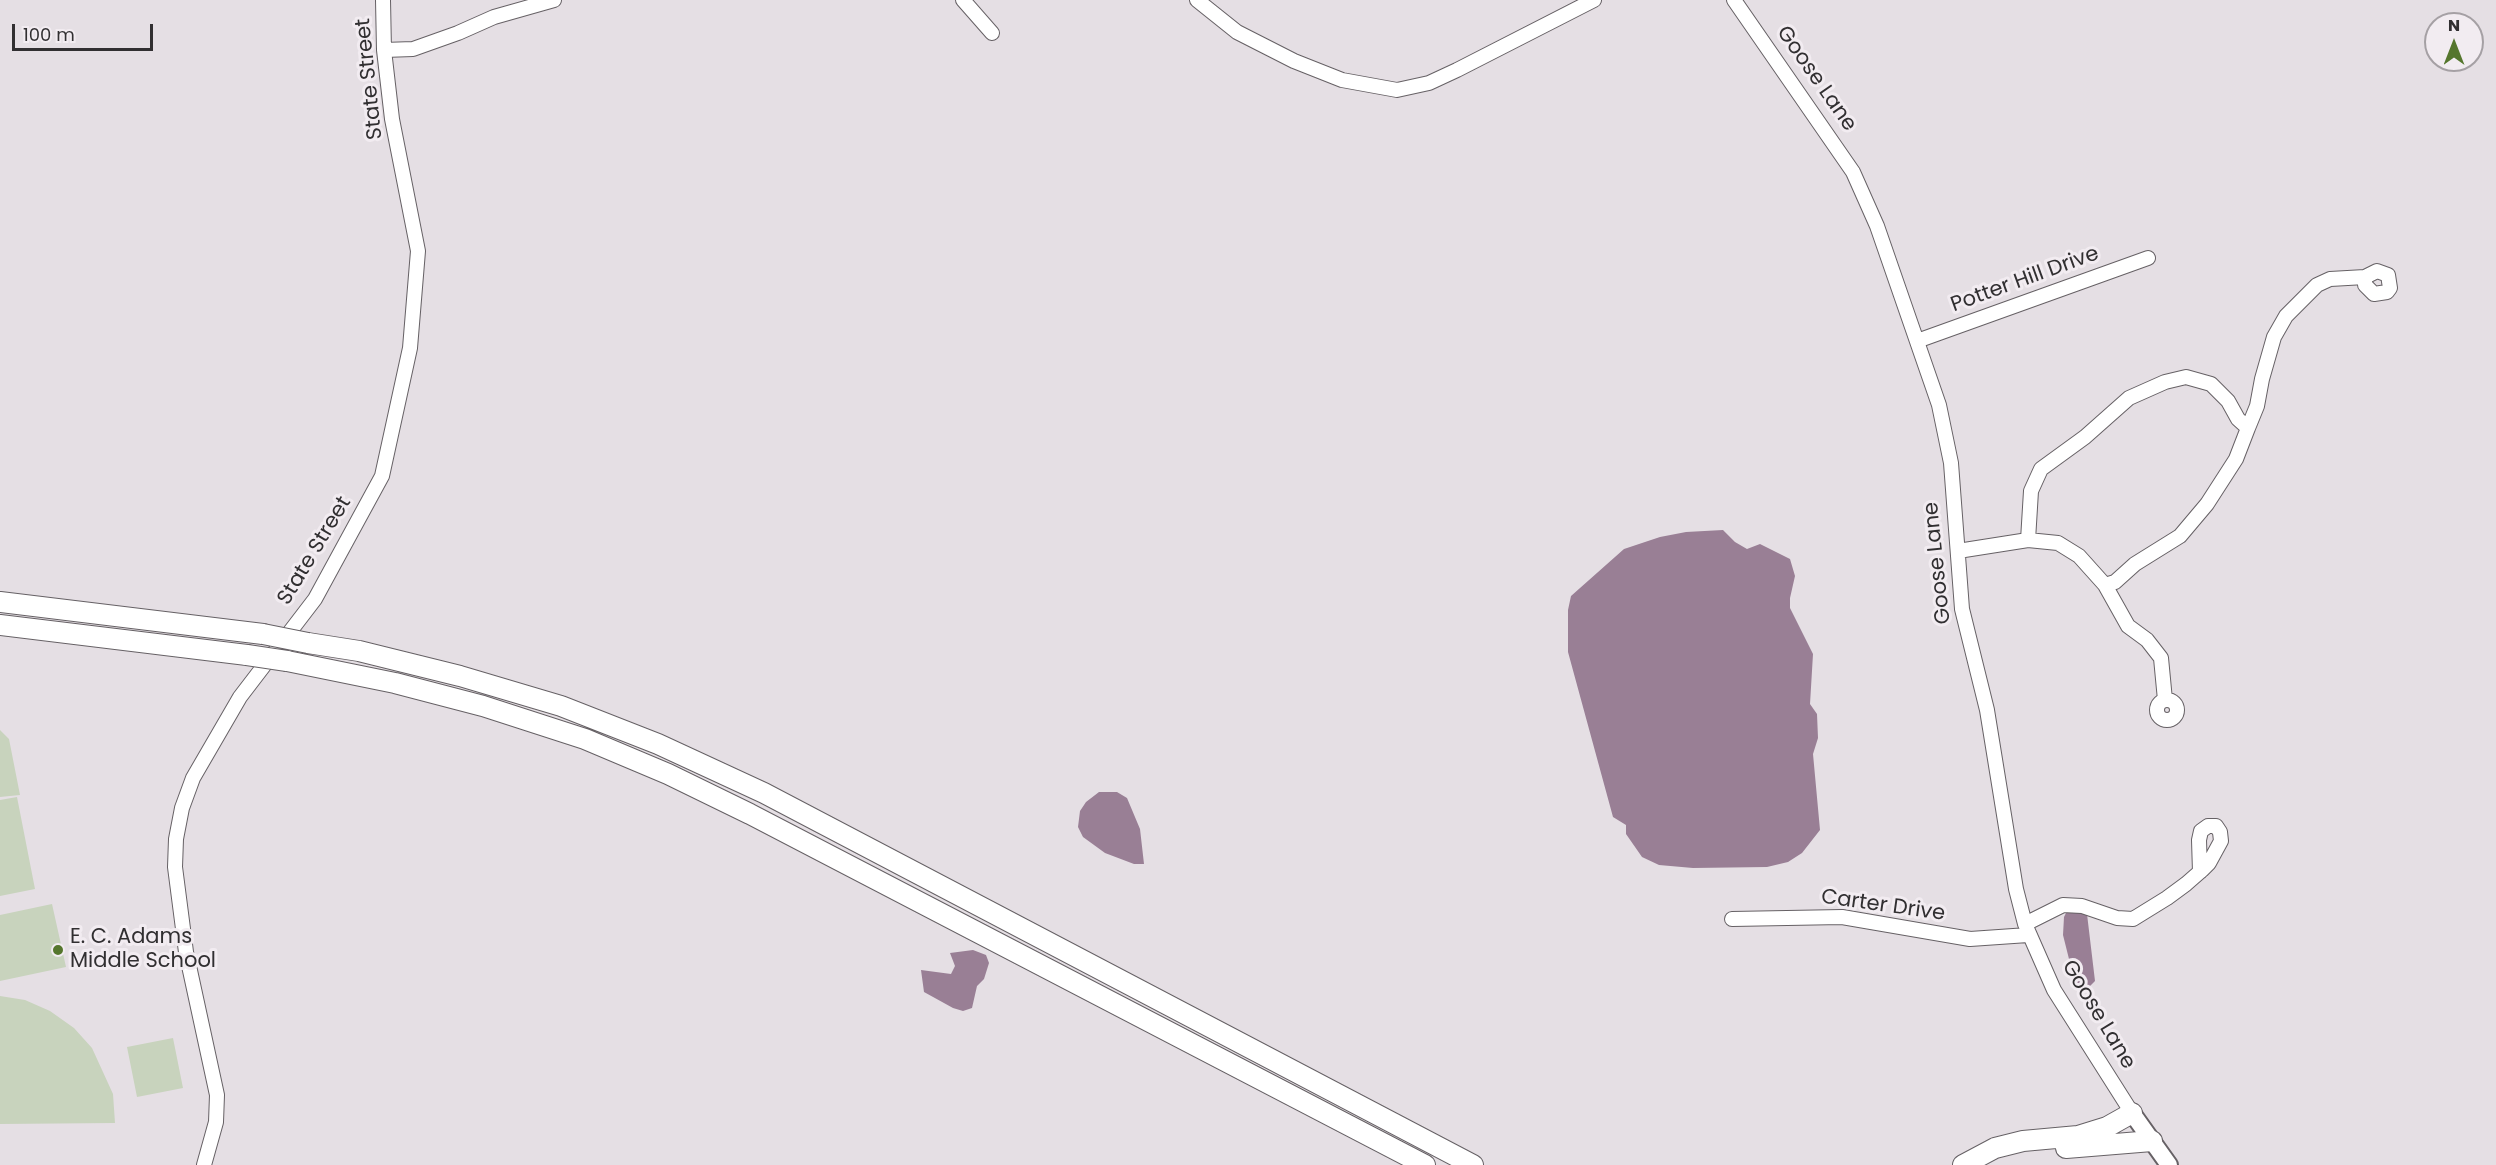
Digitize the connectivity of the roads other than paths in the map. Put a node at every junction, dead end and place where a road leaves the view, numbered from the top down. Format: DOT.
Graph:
graph roads {
  1 [pos="383,0"];
  2 [pos="554,0"];
  3 [pos="963,0"];
  4 [pos="1197,0"];
  5 [pos="1594,0"];
  6 [pos="1734,0"];
  7 [pos="992,33"];
  8 [pos="384,50"];
  9 [pos="2148,258"];
  10 [pos="2365,278"];
  11 [pos="1917,341"];
  12 [pos="2248,428"];
  13 [pos="2028,540"];
  14 [pos="1958,551"];
  15 [pos="2105,585"];
  16 [pos="0,592"];
  17 [pos="0,602"];
  18 [pos="136,617"];
  19 [pos="0,625"];
  20 [pos="0,633"];
  21 [pos="114,638"];
  22 [pos="2165,700"];
  23 [pos="2200,872"];
  24 [pos="1732,919"];
  25 [pos="2027,929"];
  26 [pos="2132,1113"];
  27 [pos="2152,1141"];
  28 [pos="1471,1164"];
  29 [pos="204,1165"];
  30 [pos="1425,1165"];
  31 [pos="1963,1165"];
  32 [pos="1988,1165"];
  33 [pos="2169,1165"];
  1 -- 8 [label="street, State Street"];
  2 -- 8 [label="street"];
  3 -- 7 [label="street"];
  4 -- 5 [label="street"];
  6 -- 11 [label="street, Goose Lane"];
  8 -- 29 [label="street, State Street"];
  9 -- 11 [label="street, Potter Hill Drive"];
  10 -- 12 [label="street"];
  11 -- 14 [label="street, Goose Lane"];
  12 -- 13 [label="street"];
  12 -- 15 [label="street"];
  13 -- 14 [label="street"];
  13 -- 15 [label="street"];
  14 -- 25 [label="street, Goose Lane"];
  15 -- 22 [label="street"];
  16 -- 18 [label="highway"];
  17 -- 18 [label="highway"];
  18 -- 28 [label="highway, bridge"];
  19 -- 21 [label="highway"];
  20 -- 21 [label="highway"];
  21 -- 30 [label="highway, bridge"];
  23 -- 25 [label="street"];
  24 -- 25 [label="street, Carter Drive"];
  25 -- 26 [label="street, Goose Lane"];
  26 -- 27 [label="main road, Goose Lane"];
  26 -- 31 [label="highway"];
  27 -- 32 [label="highway"];
  27 -- 33 [label="main road, Goose Lane"];
}
